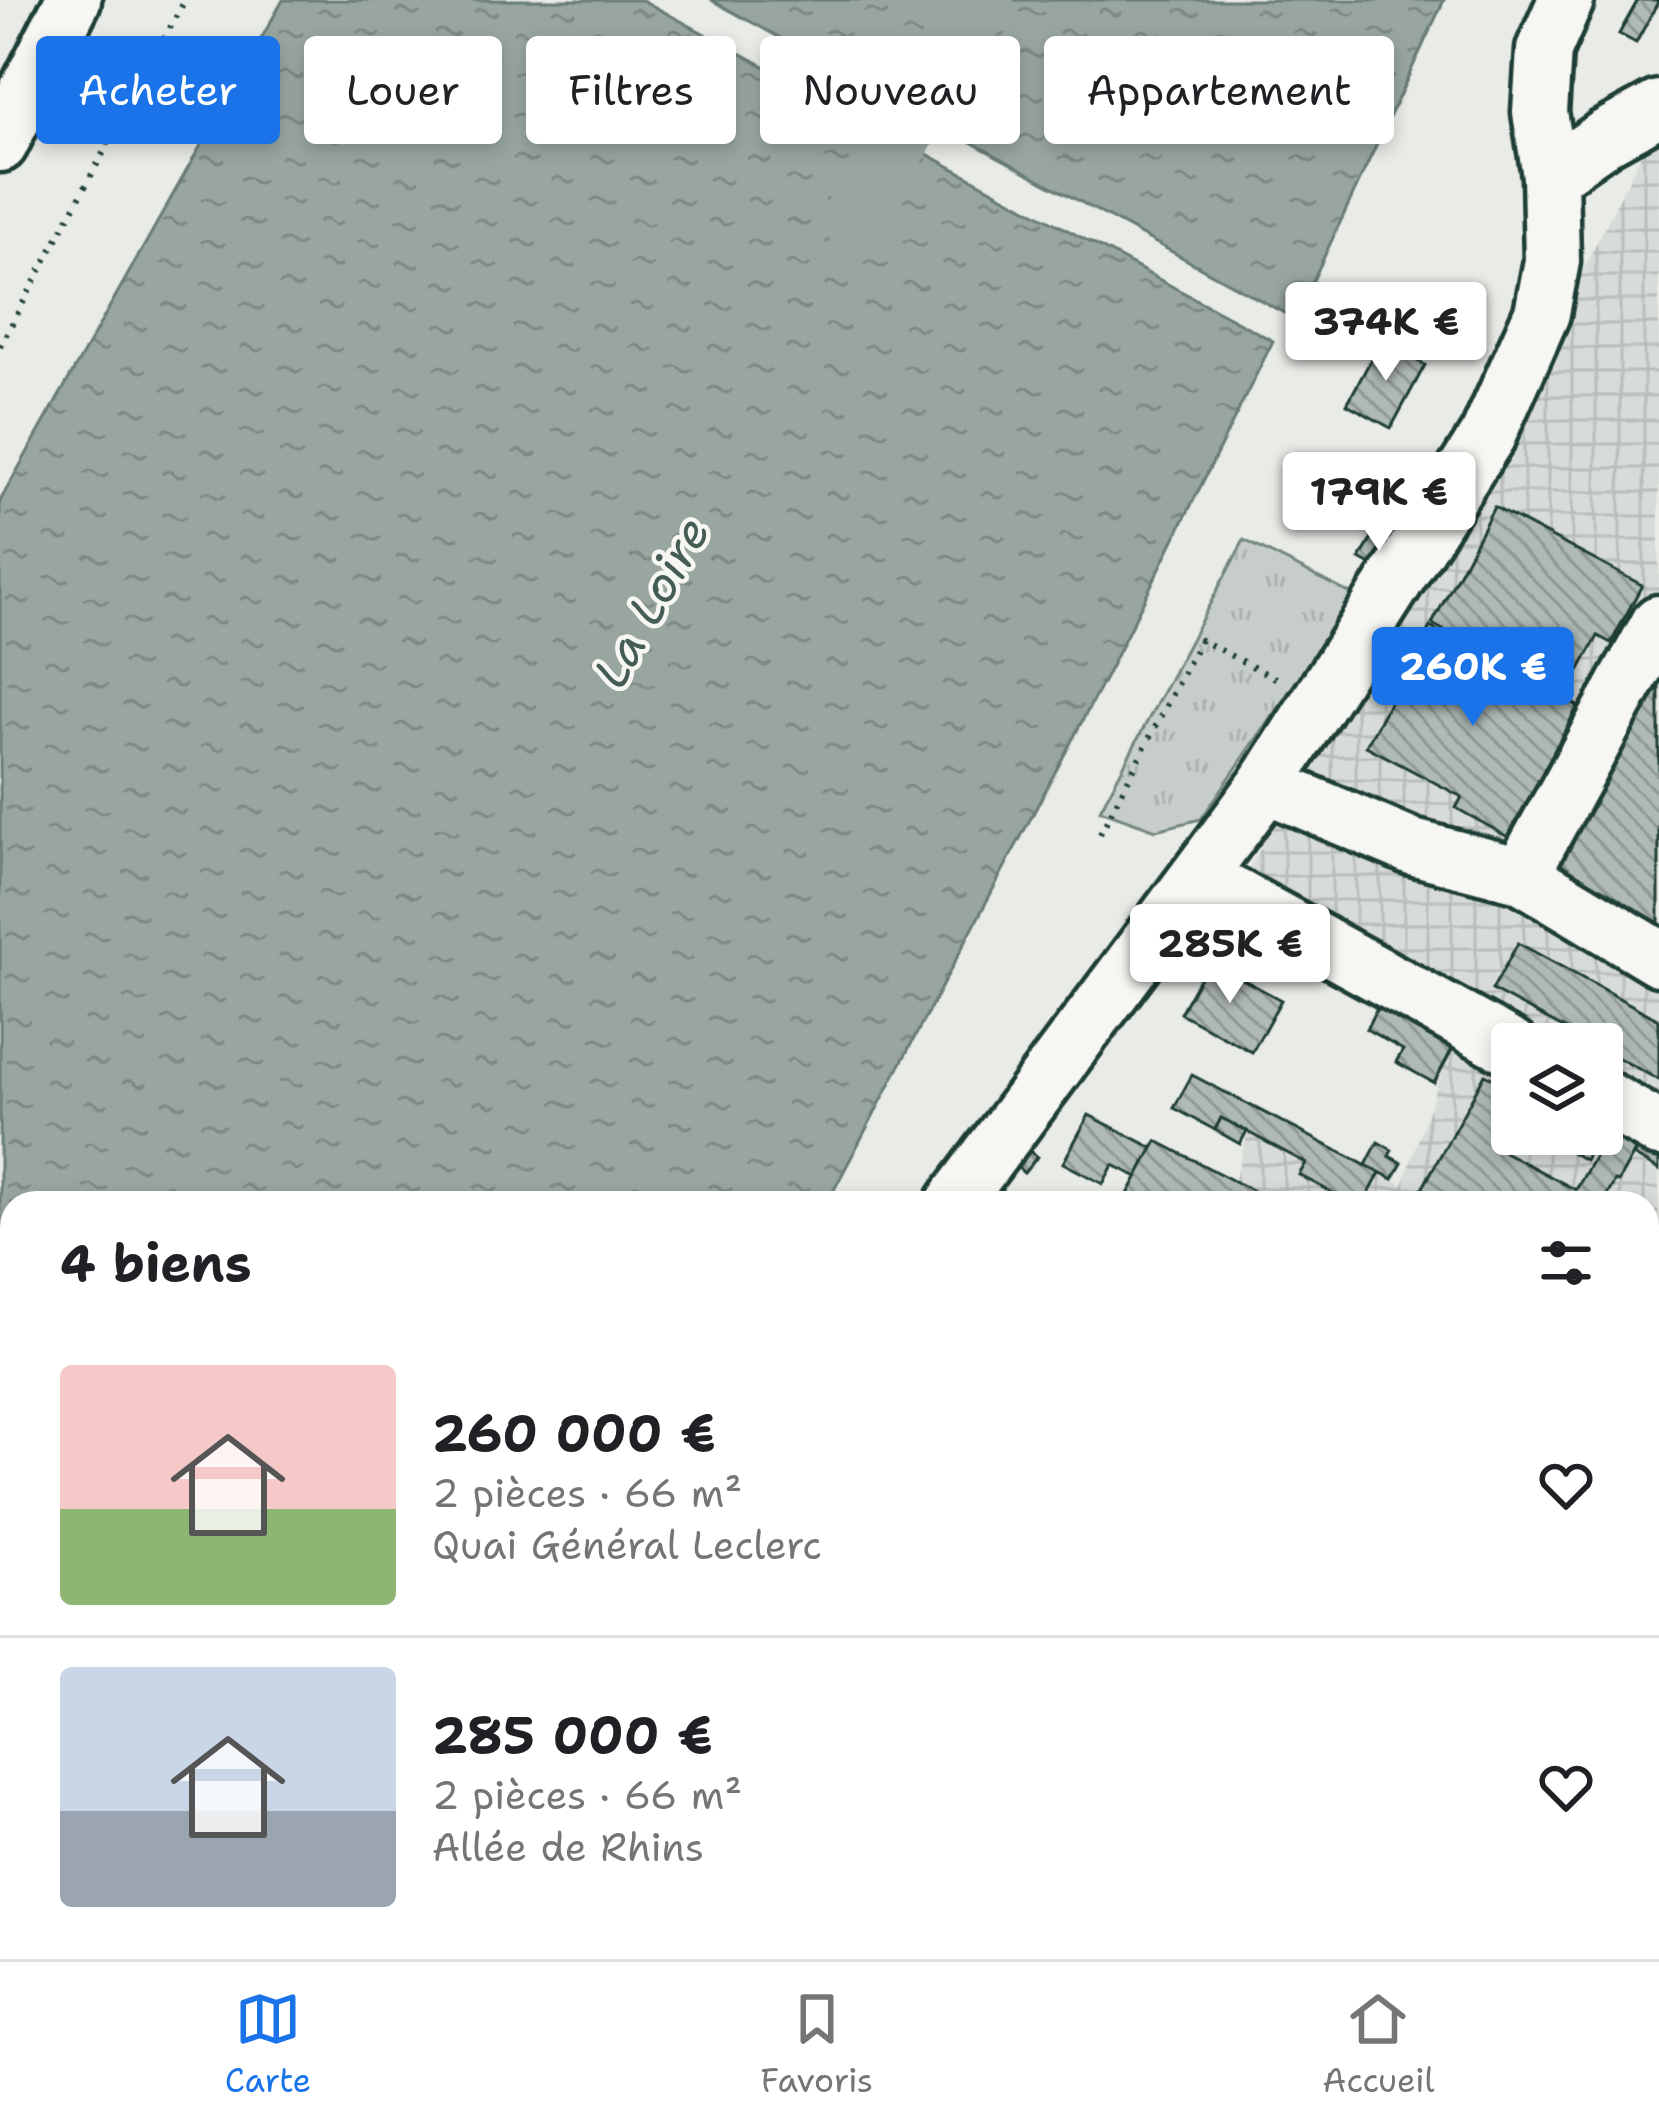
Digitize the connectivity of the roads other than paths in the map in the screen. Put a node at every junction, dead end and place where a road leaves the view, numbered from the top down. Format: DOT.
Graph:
graph roads {
  1 [pos="73,0"];
  2 [pos="1566,0"];
  3 [pos="1659,108"];
  4 [pos="0,144"];
  5 [pos="1550,176"];
  6 [pos="1659,623"];
  7 [pos="1266,785"];
  8 [pos="1521,875"];
  9 [pos="1200,877"];
  10 [pos="1659,958"];
  11 [pos="1491,1036"];
  12 [pos="1623,1109"];
  13 [pos="1659,1129"];
  14 [pos="963,1191"];
  1 -- 4 [label="street"];
  2 -- 5 [label="street"];
  3 -- 5 [label="street"];
  5 -- 7 [label="street"];
  6 -- 8 [label="street"];
  7 -- 8 [label="street"];
  7 -- 9 [label="street"];
  8 -- 10 [label="street"];
  9 -- 11 [label="street"];
  9 -- 14 [label="street"];
  12 -- 13 [label="street"];
}
